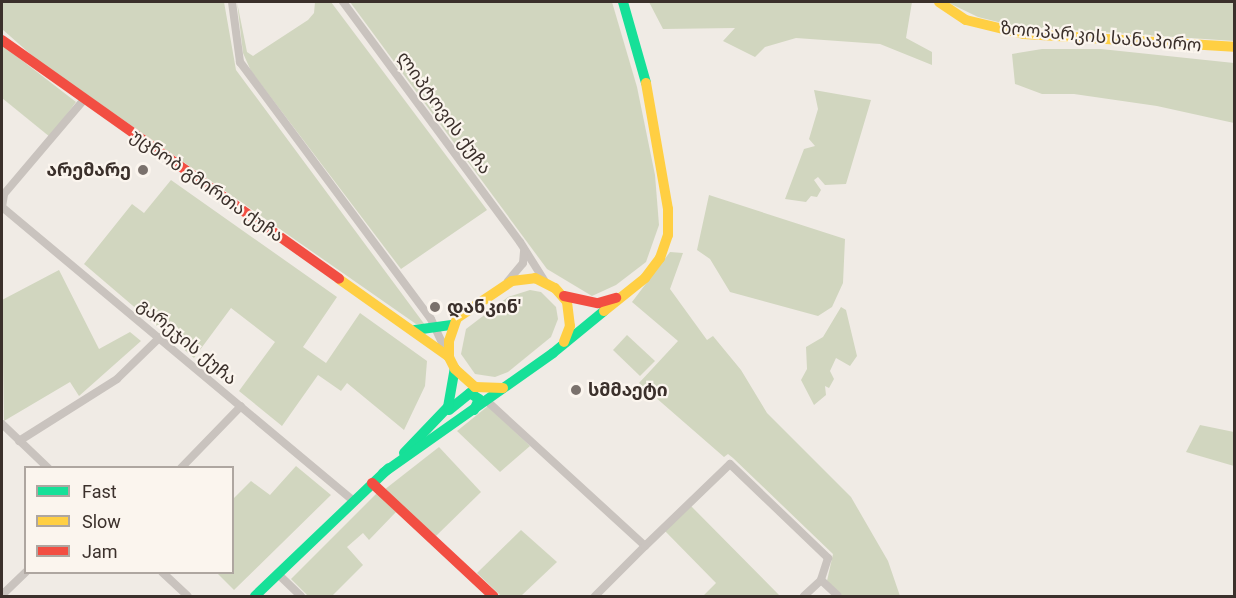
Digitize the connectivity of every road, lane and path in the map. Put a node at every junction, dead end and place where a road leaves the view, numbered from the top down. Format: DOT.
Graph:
graph roads {
  1 [pos="232,2"];
  2 [pos="343,2"];
  3 [pos="623,2"];
  4 [pos="939,2"];
  5 [pos="2,40"];
  6 [pos="1234,47"];
  7 [pos="83,101"];
  8 [pos="2,207"];
  9 [pos="520,242"];
  10 [pos="544,279"];
  11 [pos="505,285"];
  12 [pos="627,292"];
  13 [pos="564,296"];
  14 [pos="452,325"];
  15 [pos="436,328"];
  16 [pos="415,330"];
  17 [pos="159,339"];
  18 [pos="562,345"];
  19 [pos="449,357"];
  20 [pos="455,369"];
  21 [pos="507,388"];
  22 [pos="488,402"];
  23 [pos="241,406"];
  24 [pos="472,413"];
  25 [pos="441,417"];
  26 [pos="2,424"];
  27 [pos="19,441"];
  28 [pos="46,466"];
  29 [pos="183,466"];
  30 [pos="383,472"];
  31 [pos="372,483"];
  32 [pos="353,500"];
  33 [pos="645,546"];
  34 [pos="24,574"];
  35 [pos="163,574"];
  36 [pos="278,574"];
  37 [pos="821,580"];
  38 [pos="2,596"];
  39 [pos="188,597"];
  40 [pos="255,597"];
  41 [pos="302,597"];
  42 [pos="493,597"];
  43 [pos="595,597"];
  44 [pos="804,597"];
  45 [pos="838,597"];
  1 -- 15 [label="street"];
  2 -- 9 [label="street, ლიპტოვის ქუჩა"];
  3 -- 12 [label="main road"];
  4 -- 6 [label="main road, ზოოპარკის სანაპირო"];
  5 -- 7 [label="main road, უცნობ გმირთა ქუჩა"];
  7 -- 8 [label="street"];
  7 -- 16 [label="main road, უცნობ გმირთა ქუჩა"];
  8 -- 17 [label="street, გარეჯის ქუჩა"];
  9 -- 10 [label="street, ლიპტოვის ქუჩა"];
  9 -- 11 [label="street"];
  10 -- 11 [label="main road"];
  10 -- 13 [label="main road"];
  11 -- 14 [label="main road"];
  12 -- 13 [label="main road"];
  12 -- 18 [label="main road"];
  13 -- 18 [label="main road"];
  14 -- 15 [label="main road"];
  14 -- 19 [label="main road"];
  15 -- 16 [label="main road"];
  15 -- 19 [label="street"];
  16 -- 19 [label="main road, უცნობ გმირთა ქუჩა"];
  17 -- 23 [label="street, გარეჯის ქუჩა"];
  17 -- 27 [label="street"];
  18 -- 21 [label="main road"];
  19 -- 20 [label="main road"];
  20 -- 21 [label="main road"];
  20 -- 25 [label="main road"];
  21 -- 22 [label="main road"];
  22 -- 24 [label="main road"];
  22 -- 33 [label="street"];
  23 -- 29 [label="street"];
  23 -- 32 [label="street, გარეჯის ქუჩა"];
  24 -- 25 [label="main road"];
  24 -- 30 [label="main road"];
  25 -- 30 [label="main road"];
  26 -- 27 [label="street"];
  27 -- 28 [label="street"];
  30 -- 31 [label="main road"];
  31 -- 32 [label="main road"];
  31 -- 42 [label="main road"];
  32 -- 36 [label="main road"];
  33 -- 37 [label="street"];
  33 -- 43 [label="street"];
  34 -- 38 [label="street"];
  35 -- 39 [label="street"];
  36 -- 40 [label="main road"];
  36 -- 41 [label="street"];
  37 -- 44 [label="street"];
  37 -- 45 [label="street"];
}
